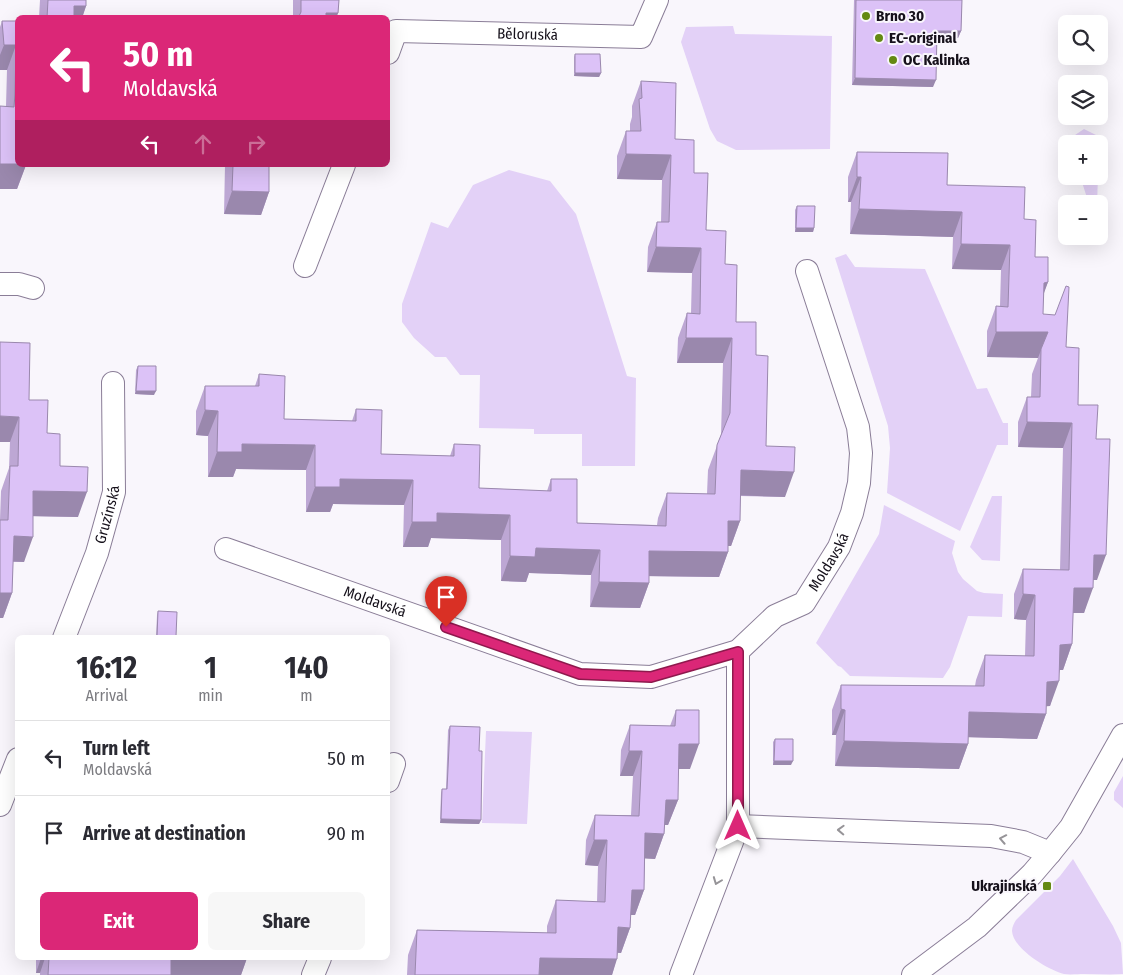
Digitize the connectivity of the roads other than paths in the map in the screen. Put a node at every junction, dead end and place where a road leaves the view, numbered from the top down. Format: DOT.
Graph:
graph roads {
  1 [pos="657,0"];
  2 [pos="390,48"];
  3 [pos="343,167"];
  4 [pos="305,266"];
  5 [pos="807,271"];
  6 [pos="0,284"];
  7 [pos="33,288"];
  8 [pos="114,383"];
  9 [pos="226,549"];
  10 [pos="65,635"];
  11 [pos="738,652"];
  12 [pos="1123,735"];
  13 [pos="15,767"];
  14 [pos="0,805"];
  15 [pos="738,826"];
  16 [pos="1050,853"];
  17 [pos="319,960"];
  18 [pos="313,975"];
  19 [pos="681,975"];
  20 [pos="913,975"];
  1 -- 2 [label="street, Běloruská"];
  3 -- 4 [label="street"];
  5 -- 11 [label="street, Moldavská"];
  6 -- 7 [label="street"];
  8 -- 10 [label="street, Gruzínská"];
  9 -- 11 [label="street, Moldavská"];
  11 -- 15 [label="street"];
  12 -- 16 [label="street"];
  13 -- 14 [label="street"];
  16 -- 15 [label="street, one-way"];
  15 -- 19 [label="street, one-way"];
  16 -- 20 [label="street"];
  17 -- 18 [label="street"];
}
